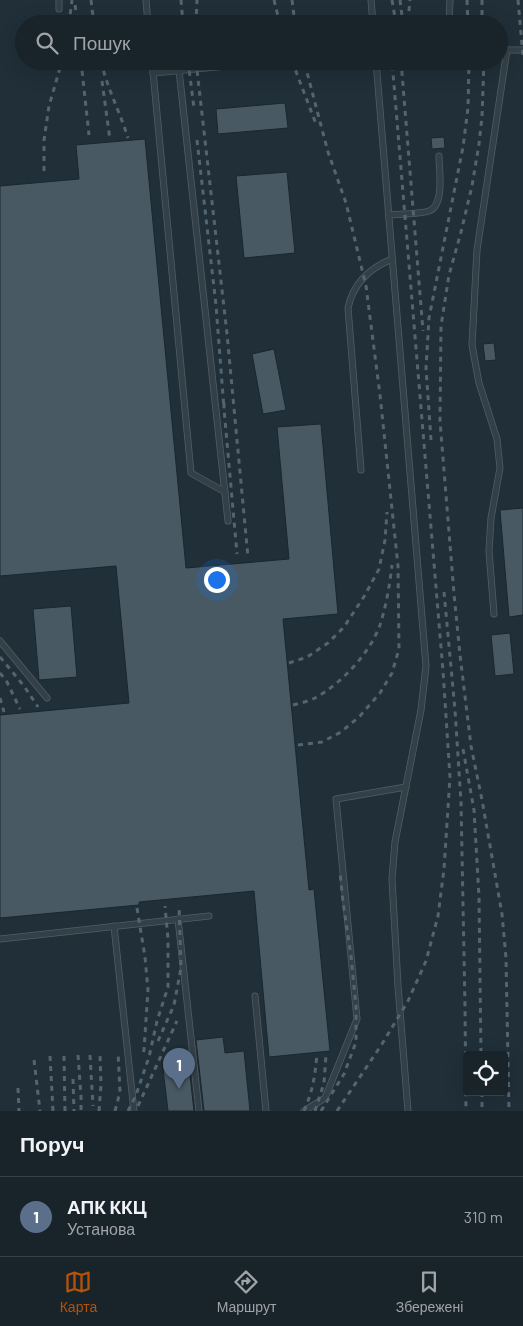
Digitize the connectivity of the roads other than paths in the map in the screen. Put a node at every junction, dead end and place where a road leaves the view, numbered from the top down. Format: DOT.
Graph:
graph roads {
  1 [pos="59,0"];
  2 [pos="146,0"];
  3 [pos="370,0"];
  4 [pos="450,0"];
  5 [pos="59,9"];
  6 [pos="147,15"];
  7 [pos="372,15"];
  8 [pos="449,15"];
  9 [pos="508,50"];
  10 [pos="523,50"];
  11 [pos="153,70"];
  12 [pos="180,70"];
  13 [pos="377,70"];
  14 [pos="504,70"];
  15 [pos="153,73"];
  16 [pos="439,156"];
  17 [pos="389,215"];
  18 [pos="392,259"];
  19 [pos="361,470"];
  20 [pos="225,492"];
  21 [pos="228,521"];
  22 [pos="494,614"];
  23 [pos="0,641"];
  24 [pos="47,698"];
  25 [pos="406,787"];
  26 [pos="210,916"];
  27 [pos="178,919"];
  28 [pos="114,926"];
  29 [pos="0,938"];
  30 [pos="255,996"];
  31 [pos="134,1111"];
  32 [pos="199,1111"];
  33 [pos="266,1111"];
  34 [pos="304,1111"];
  35 [pos="408,1111"];
  1 -- 5 [label="lane"];
  2 -- 6 [label="lane"];
  3 -- 7 [label="lane"];
  4 -- 8 [label="lane"];
  9 -- 10 [label="lane"];
  11 -- 15 [label="lane"];
  12 -- 15 [label="lane"];
  12 -- 20 [label="lane"];
  13 -- 17 [label="lane"];
  14 -- 22 [label="lane"];
  15 -- 20 [label="lane"];
  16 -- 17 [label="lane"];
  17 -- 18 [label="lane"];
  18 -- 19 [label="lane"];
  18 -- 25 [label="lane"];
  20 -- 21 [label="lane"];
  23 -- 24 [label="lane"];
  25 -- 34 [label="lane"];
  25 -- 35 [label="lane"];
  26 -- 27 [label="lane"];
  27 -- 28 [label="lane"];
  27 -- 32 [label="lane"];
  28 -- 29 [label="lane"];
  28 -- 31 [label="lane"];
  30 -- 33 [label="lane"];
}
